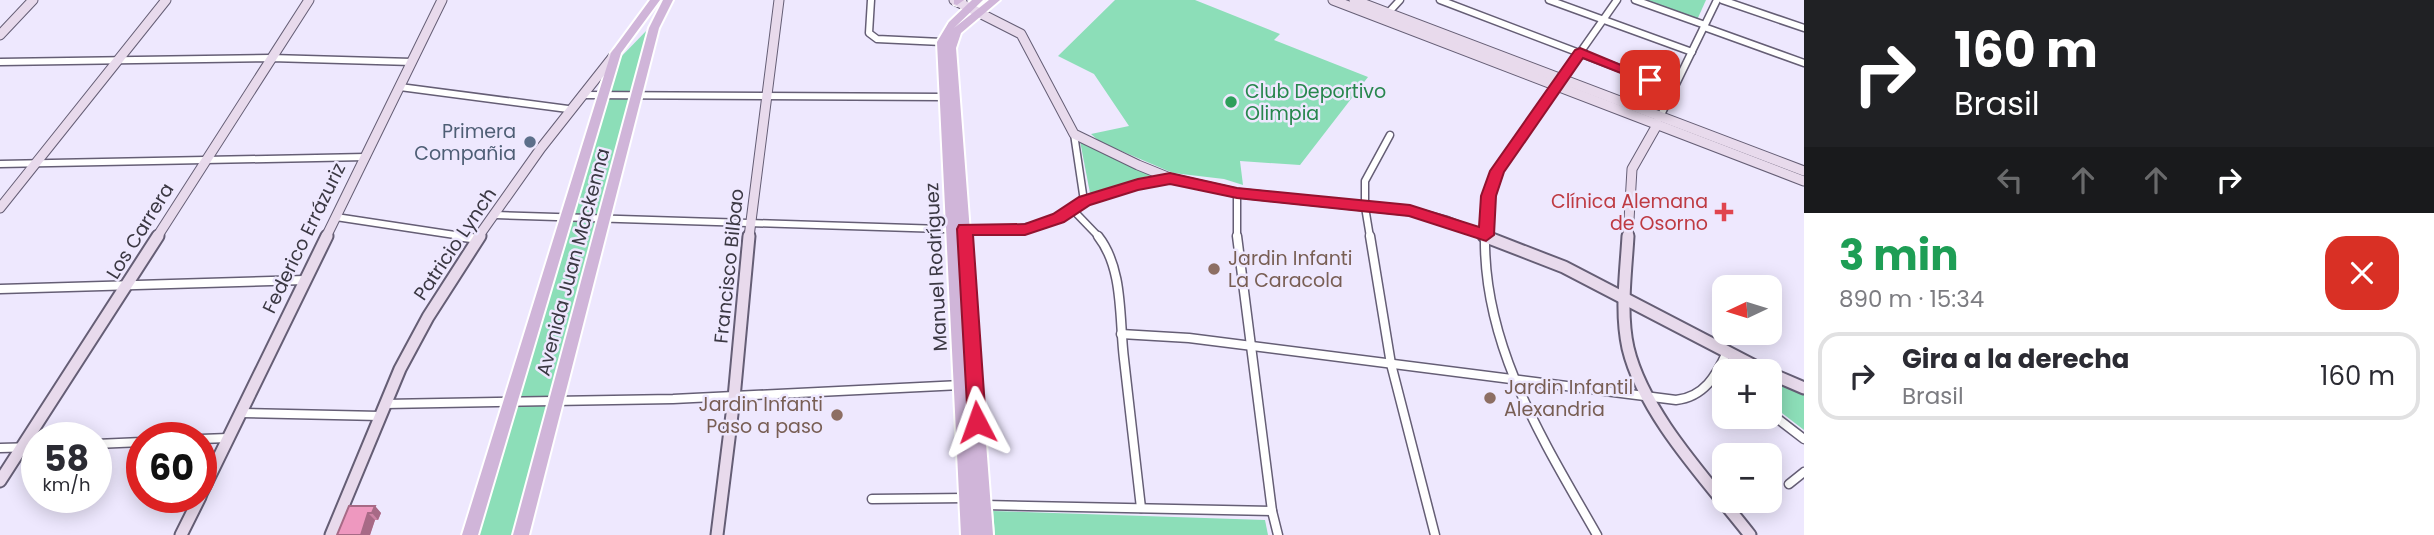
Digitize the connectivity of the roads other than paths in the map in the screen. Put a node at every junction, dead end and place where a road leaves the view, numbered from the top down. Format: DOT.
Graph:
graph roads {
  1 [pos="33,0"];
  2 [pos="166,0"];
  3 [pos="309,0"];
  4 [pos="442,0"];
  5 [pos="654,0"];
  6 [pos="668,0"];
  7 [pos="779,0"];
  8 [pos="871,0"];
  9 [pos="995,0"];
  10 [pos="1006,0"];
  11 [pos="1333,0"];
  12 [pos="1354,0"];
  13 [pos="1400,0"];
  14 [pos="1440,0"];
  15 [pos="1549,0"];
  16 [pos="1617,0"];
  17 [pos="1635,0"];
  18 [pos="1720,0"];
  19 [pos="1741,0"];
  20 [pos="957,1"];
  21 [pos="978,9"];
  22 [pos="1751,10"];
  23 [pos="1388,13"];
  24 [pos="1603,20"];
  25 [pos="1704,26"];
  26 [pos="1804,28"];
  27 [pos="0,35"];
  28 [pos="942,42"];
  29 [pos="1580,52"];
  30 [pos="1692,52"];
  31 [pos="616,53"];
  32 [pos="271,58"];
  33 [pos="119,59"];
  34 [pos="0,62"];
  35 [pos="412,62"];
  36 [pos="1804,63"];
  37 [pos="1559,83"];
  38 [pos="400,88"];
  39 [pos="1674,89"];
  40 [pos="580,95"];
  41 [pos="603,95"];
  42 [pos="637,95"];
  43 [pos="767,96"];
  44 [pos="945,97"];
  45 [pos="568,109"];
  46 [pos="1658,121"];
  47 [pos="1074,134"];
  48 [pos="1390,135"];
  49 [pos="366,157"];
  50 [pos="204,161"];
  51 [pos="36,163"];
  52 [pos="0,164"];
  53 [pos="1804,171"];
  54 [pos="1170,178"];
  55 [pos="1804,181"];
  56 [pos="1237,193"];
  57 [pos="1084,201"];
  58 [pos="1365,207"];
  59 [pos="0,208"];
  60 [pos="1073,210"];
  61 [pos="496,215"];
  62 [pos="336,217"];
  63 [pos="566,217"];
  64 [pos="605,218"];
  65 [pos="750,222"];
  66 [pos="959,230"];
  67 [pos="1486,235"];
  68 [pos="478,239"];
  69 [pos="305,279"];
  70 [pos="126,285"];
  71 [pos="0,289"];
  72 [pos="1625,298"];
  73 [pos="1121,334"];
  74 [pos="1252,346"];
  75 [pos="1727,352"];
  76 [pos="1725,359"];
  77 [pos="1741,359"];
  78 [pos="1391,364"];
  79 [pos="1782,379"];
  80 [pos="1515,381"];
  81 [pos="1712,382"];
  82 [pos="962,385"];
  83 [pos="1804,388"];
  84 [pos="1647,396"];
  85 [pos="734,398"];
  86 [pos="556,403"];
  87 [pos="385,404"];
  88 [pos="508,404"];
  89 [pos="241,413"];
  90 [pos="380,416"];
  91 [pos="38,422"];
  92 [pos="1782,422"];
  93 [pos="217,438"];
  94 [pos="228,438"];
  95 [pos="1804,439"];
  96 [pos="21,447"];
  97 [pos="0,448"];
  98 [pos="21,449"];
  99 [pos="217,460"];
  100 [pos="1804,472"];
  101 [pos="0,481"];
  102 [pos="1789,484"];
  103 [pos="967,498"];
  104 [pos="872,499"];
  105 [pos="983,505"];
  106 [pos="1141,508"];
  107 [pos="1272,511"];
  108 [pos="191,513"];
  109 [pos="181,535"];
  110 [pos="331,535"];
  111 [pos="470,535"];
  112 [pos="521,535"];
  113 [pos="717,535"];
  114 [pos="969,535"];
  115 [pos="985,535"];
  116 [pos="1278,535"];
  117 [pos="1435,535"];
  118 [pos="1597,535"];
  119 [pos="1750,535"];
  1 -- 27 [label="street"];
  2 -- 33 [label="street"];
  3 -- 32 [label="street, Los Carrera"];
  4 -- 35 [label="street, Federico Errázuriz"];
  5 -- 31 [label="main road, Patricio Lynch"];
  6 -- 42 [label="main road, Avenida Juan Mackenna"];
  7 -- 43 [label="street, Francisco Bilbao"];
  8 -- 28 [label="street"];
  9 -- 21 [label="main road"];
  10 -- 21 [label="main road"];
  11 -- 37 [label="street"];
  12 -- 23 [label="street"];
  13 -- 23 [label="street"];
  14 -- 29 [label="street"];
  15 -- 24 [label="street"];
  16 -- 24 [label="street"];
  17 -- 25 [label="street"];
  18 -- 22 [label="street"];
  18 -- 25 [label="street"];
  19 -- 22 [label="street"];
  20 -- 21 [label="street"];
  21 -- 28 [label="main road"];
  21 -- 47 [label="street"];
  21 -- 66 [label="main road, Manuel Rodríguez"];
  22 -- 26 [label="street"];
  23 -- 37 [label="street"];
  24 -- 29 [label="street"];
  24 -- 30 [label="street"];
  25 -- 30 [label="street"];
  25 -- 36 [label="street"];
  28 -- 44 [label="main road, Manuel Rodríguez"];
  29 -- 37 [label="street"];
  29 -- 39 [label="street"];
  30 -- 39 [label="street"];
  31 -- 40 [label="street, Patricio Lynch"];
  31 -- 41 [label="main road, Avenida Juan Mackenna"];
  32 -- 33 [label="street"];
  32 -- 35 [label="street"];
  32 -- 50 [label="street, Los Carrera"];
  33 -- 34 [label="street"];
  33 -- 51 [label="street"];
  35 -- 38 [label="street, Federico Errázuriz"];
  37 -- 46 [label="street"];
  37 -- 67 [label="street"];
  38 -- 45 [label="street"];
  38 -- 49 [label="street, Federico Errázuriz"];
  39 -- 46 [label="street"];
  40 -- 41 [label="street"];
  40 -- 45 [label="street, Patricio Lynch"];
  41 -- 42 [label="street"];
  41 -- 63 [label="main road, Avenida Juan Mackenna"];
  42 -- 43 [label="street"];
  42 -- 64 [label="main road, Avenida Juan Mackenna"];
  43 -- 44 [label="street"];
  43 -- 65 [label="street, Francisco Bilbao"];
  44 -- 66 [label="main road, Manuel Rodríguez"];
  45 -- 61 [label="street, Patricio Lynch"];
  46 -- 53 [label="street"];
  46 -- 55 [label="street"];
  46 -- 72 [label="street"];
  47 -- 54 [label="street"];
  47 -- 57 [label="street"];
  48 -- 58 [label="street"];
  49 -- 50 [label="street"];
  49 -- 62 [label="street, Federico Errázuriz"];
  50 -- 51 [label="street"];
  50 -- 70 [label="street, Los Carrera"];
  51 -- 52 [label="street"];
  51 -- 59 [label="street"];
  54 -- 56 [label="street"];
  54 -- 57 [label="street"];
  56 -- 58 [label="street"];
  56 -- 74 [label="street"];
  57 -- 60 [label="street"];
  58 -- 67 [label="street"];
  58 -- 78 [label="street"];
  60 -- 66 [label="street"];
  60 -- 73 [label="street"];
  61 -- 63 [label="street"];
  61 -- 68 [label="street, Patricio Lynch"];
  62 -- 68 [label="street"];
  62 -- 69 [label="street, Federico Errázuriz"];
  63 -- 64 [label="street"];
  63 -- 88 [label="main road, Avenida Juan Mackenna"];
  64 -- 65 [label="street"];
  64 -- 86 [label="main road, Avenida Juan Mackenna"];
  65 -- 66 [label="street"];
  65 -- 85 [label="street, Francisco Bilbao"];
  66 -- 82 [label="main road, Manuel Rodríguez"];
  66 -- 105 [label="main road, Manuel Rodríguez"];
  67 -- 72 [label="street"];
  67 -- 80 [label="street"];
  68 -- 87 [label="street, Patricio Lynch"];
  69 -- 70 [label="street"];
  69 -- 89 [label="street, Federico Errázuriz"];
  70 -- 71 [label="street"];
  70 -- 91 [label="street, Los Carrera"];
  72 -- 75 [label="street"];
  72 -- 84 [label="street"];
  73 -- 74 [label="street"];
  73 -- 106 [label="street"];
  74 -- 78 [label="street"];
  74 -- 107 [label="street"];
  75 -- 76 [label="street"];
  75 -- 77 [label="street"];
  78 -- 80 [label="street"];
  78 -- 117 [label="street"];
  79 -- 83 [label="street"];
  80 -- 84 [label="street"];
  80 -- 118 [label="street"];
  81 -- 84 [label="street"];
  82 -- 85 [label="street"];
  82 -- 103 [label="main road, Manuel Rodríguez"];
  84 -- 119 [label="street"];
  85 -- 86 [label="street"];
  85 -- 113 [label="street, Francisco Bilbao"];
  86 -- 88 [label="street"];
  86 -- 112 [label="main road, Avenida Juan Mackenna"];
  87 -- 88 [label="street"];
  87 -- 90 [label="street, Patricio Lynch"];
  88 -- 111 [label="main road, Avenida Juan Mackenna"];
  89 -- 90 [label="street"];
  89 -- 94 [label="street, Federico Errázuriz"];
  90 -- 110 [label="street, Patricio Lynch"];
  92 -- 95 [label="street"];
  93 -- 94 [label="street"];
  94 -- 99 [label="street, Federico Errázuriz"];
  96 -- 97 [label="street"];
  98 -- 101 [label="street, Los Carrera"];
  100 -- 102 [label="street"];
  103 -- 104 [label="street"];
  103 -- 114 [label="main road, Manuel Rodríguez"];
  105 -- 106 [label="street"];
  105 -- 115 [label="main road, Manuel Rodríguez"];
  106 -- 107 [label="street"];
  107 -- 116 [label="street"];
  108 -- 109 [label="street, Federico Errázuriz"];
}
